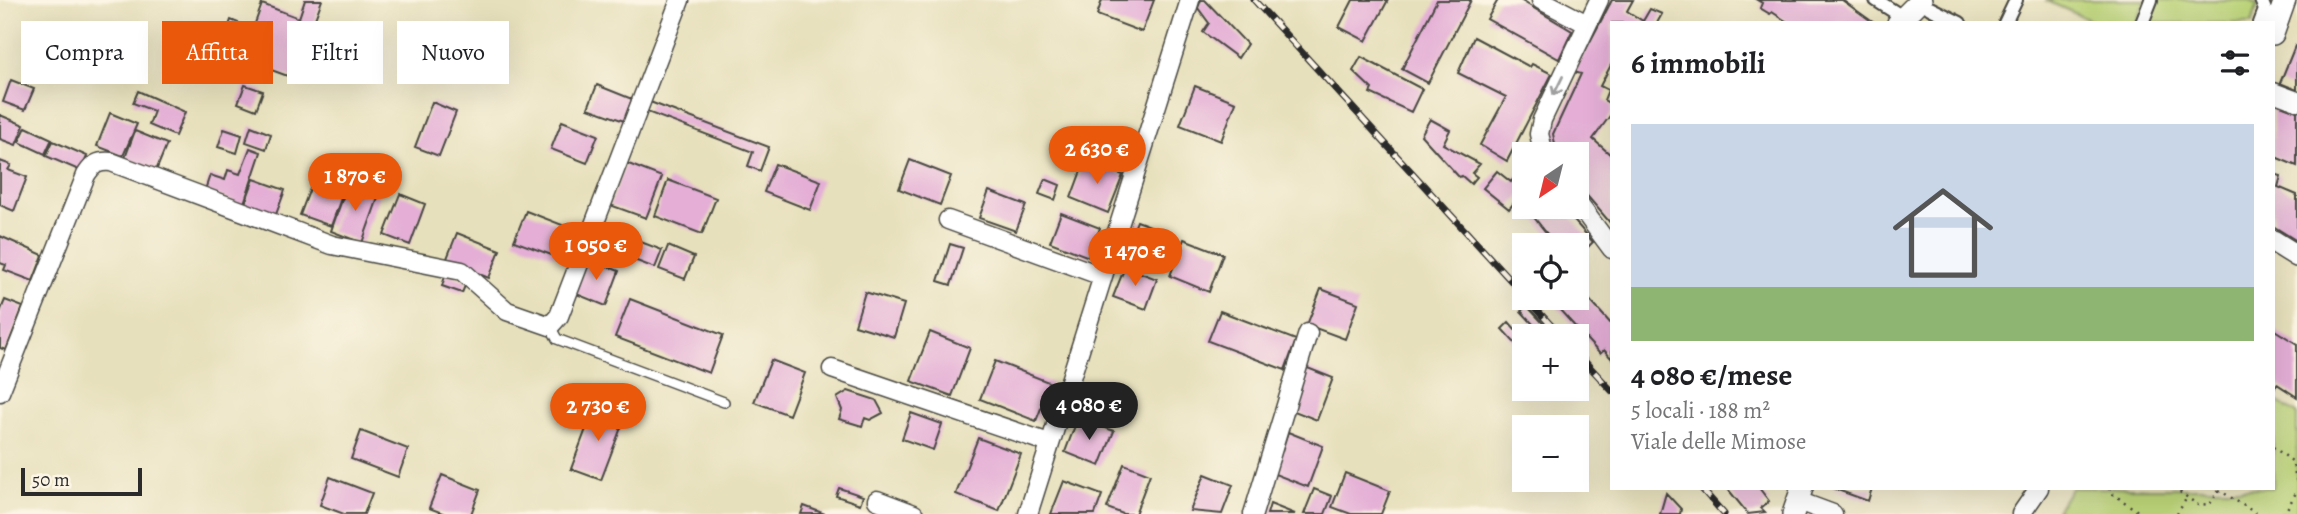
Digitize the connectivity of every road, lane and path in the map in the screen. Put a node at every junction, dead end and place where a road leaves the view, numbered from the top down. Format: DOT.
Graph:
graph roads {
  1 [pos="680,0"];
  2 [pos="1190,0"];
  3 [pos="1541,0"];
  4 [pos="1599,0"];
  5 [pos="1876,0"];
  6 [pos="2016,0"];
  7 [pos="2151,0"];
  8 [pos="2261,0"];
  9 [pos="2272,0"];
  10 [pos="2286,0"];
  11 [pos="1932,5"];
  12 [pos="1901,20"];
  13 [pos="1957,21"];
  14 [pos="2006,21"];
  15 [pos="2144,21"];
  16 [pos="2268,21"];
  17 [pos="2270,21"];
  18 [pos="2274,21"];
  19 [pos="1587,24"];
  20 [pos="2275,93"];
  21 [pos="2297,101"];
  22 [pos="1541,142"];
  23 [pos="1589,218"];
  24 [pos="948,220"];
  25 [pos="2275,243"];
  26 [pos="1610,246"];
  27 [pos="2297,256"];
  28 [pos="1102,276"];
  29 [pos="551,326"];
  30 [pos="1308,332"];
  31 [pos="832,369"];
  32 [pos="0,392"];
  33 [pos="724,402"];
  34 [pos="1049,443"];
  35 [pos="2275,448"];
  36 [pos="2297,483"];
  37 [pos="2038,490"];
  38 [pos="2110,490"];
  39 [pos="2176,490"];
  40 [pos="2219,490"];
  41 [pos="2221,490"];
  42 [pos="2297,491"];
  43 [pos="2186,498"];
  44 [pos="877,500"];
  45 [pos="1798,501"];
  46 [pos="914,514"];
  47 [pos="1027,514"];
  48 [pos="1253,514"];
  49 [pos="1833,514"];
  50 [pos="2021,514"];
  51 [pos="2142,514"];
  52 [pos="2177,514"];
  53 [pos="2257,514"];
  54 [pos="2284,514"];
  1 -- 29 [label="street"];
  2 -- 28 [label="street"];
  3 -- 19 [label="street"];
  4 -- 19 [label="street"];
  5 -- 12 [label="street"];
  6 -- 14 [label="street"];
  7 -- 15 [label="street"];
  8 -- 16 [label="street"];
  9 -- 17 [label="street"];
  10 -- 18 [label="street"];
  11 -- 12 [label="street"];
  11 -- 13 [label="street"];
  19 -- 22 [label="street, one-way"];
  20 -- 21 [label="street"];
  23 -- 26 [label="street"];
  24 -- 28 [label="street"];
  25 -- 27 [label="street"];
  28 -- 34 [label="street"];
  29 -- 32 [label="street"];
  29 -- 33 [label="lane"];
  30 -- 48 [label="street"];
  31 -- 34 [label="street"];
  34 -- 47 [label="street"];
  35 -- 36 [label="path"];
  37 -- 50 [label="street"];
  38 -- 51 [label="path"];
  39 -- 43 [label="path"];
  40 -- 43 [label="path"];
  41 -- 53 [label="path"];
  42 -- 54 [label="path"];
  43 -- 52 [label="path"];
  44 -- 46 [label="street"];
  45 -- 49 [label="street"];
}
